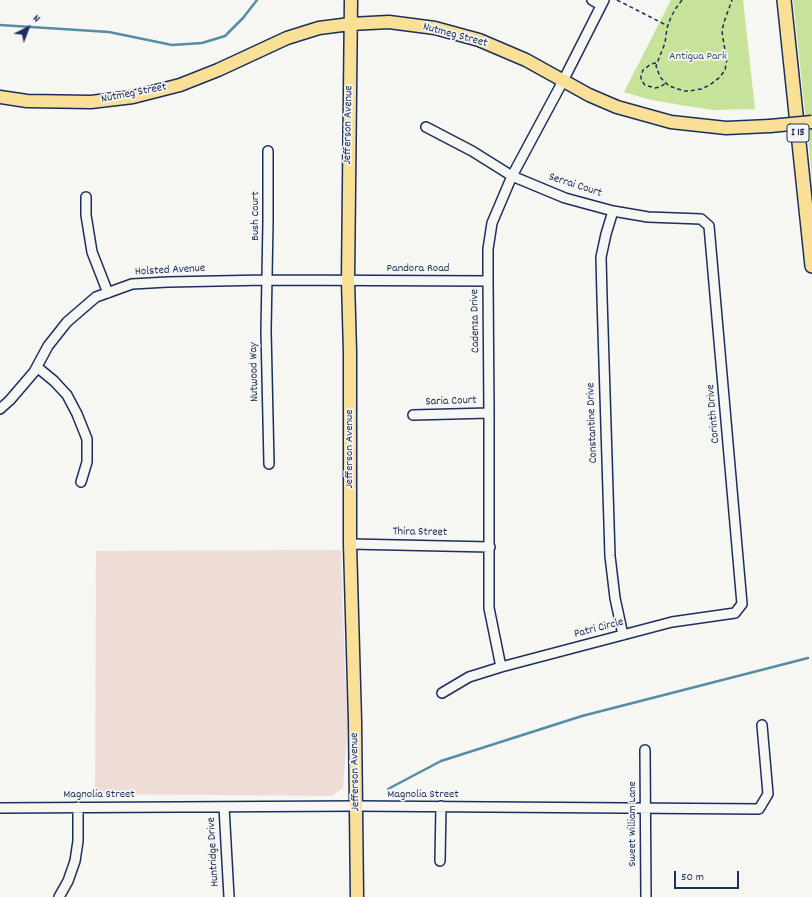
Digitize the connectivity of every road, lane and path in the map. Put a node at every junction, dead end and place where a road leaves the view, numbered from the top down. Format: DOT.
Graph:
graph roads {
  1 [pos="351,0"];
  2 [pos="592,0"];
  3 [pos="617,0"];
  4 [pos="682,0"];
  5 [pos="732,0"];
  6 [pos="784,0"];
  7 [pos="602,2"];
  8 [pos="350,24"];
  9 [pos="668,26"];
  10 [pos="656,63"];
  11 [pos="563,81"];
  12 [pos="666,82"];
  13 [pos="0,97"];
  14 [pos="812,122"];
  15 [pos="426,127"];
  16 [pos="268,151"];
  17 [pos="512,176"];
  18 [pos="86,197"];
  19 [pos="613,211"];
  20 [pos="710,244"];
  21 [pos="812,266"];
  22 [pos="267,280"];
  23 [pos="348,281"];
  24 [pos="488,281"];
  25 [pos="108,293"];
  26 [pos="36,367"];
  27 [pos="0,409"];
  28 [pos="489,413"];
  29 [pos="413,415"];
  30 [pos="269,464"];
  31 [pos="81,482"];
  32 [pos="350,544"];
  33 [pos="490,547"];
  34 [pos="741,582"];
  35 [pos="623,635"];
  36 [pos="501,667"];
  37 [pos="442,693"];
  38 [pos="762,725"];
  39 [pos="645,750"];
  40 [pos="356,806"];
  41 [pos="441,806"];
  42 [pos="78,807"];
  43 [pos="224,807"];
  44 [pos="0,808"];
  45 [pos="644,809"];
  46 [pos="440,861"];
  47 [pos="59,897"];
  48 [pos="229,897"];
  49 [pos="356,897"];
  50 [pos="646,897"];
  1 -- 8 [label="main road, Jefferson Avenue"];
  2 -- 7 [label="street"];
  3 -- 9 [label="path"];
  4 -- 9 [label="path"];
  5 -- 12 [label="path"];
  6 -- 21 [label="highway, I 15"];
  7 -- 11 [label="street, Cadenza Drive"];
  8 -- 11 [label="main road, Nutmeg Street"];
  8 -- 13 [label="main road, Nutmeg Street"];
  8 -- 23 [label="main road, Jefferson Avenue"];
  9 -- 10 [label="path"];
  10 -- 12 [label="path"];
  10 -- 12 [label="path"];
  11 -- 14 [label="main road, Nutmeg Street, bridge"];
  11 -- 17 [label="street, Cadenza Drive"];
  15 -- 17 [label="street, Serrai Court"];
  16 -- 22 [label="street, Bush Court"];
  17 -- 19 [label="street, Serrai Court"];
  17 -- 24 [label="street, Cadenza Drive"];
  18 -- 25 [label="street"];
  19 -- 20 [label="street, Serrai Court"];
  19 -- 35 [label="street, Constantine Drive"];
  20 -- 34 [label="street, Corinth Drive"];
  22 -- 23 [label="street, Holsted Avenue"];
  22 -- 25 [label="street, Holsted Avenue"];
  22 -- 30 [label="street, Nutwood Way"];
  23 -- 24 [label="street, Pandora Road"];
  23 -- 32 [label="main road, Jefferson Avenue"];
  24 -- 28 [label="street, Cadenza Drive"];
  25 -- 26 [label="street, Holsted Avenue"];
  26 -- 27 [label="street, Holsted Avenue"];
  26 -- 31 [label="street"];
  28 -- 29 [label="street, Saria Court"];
  28 -- 33 [label="street, Cadenza Drive"];
  32 -- 33 [label="street, Thira Street"];
  32 -- 40 [label="main road, Jefferson Avenue"];
  33 -- 36 [label="street, Cadenza Drive"];
  34 -- 35 [label="street, Patri Circle"];
  35 -- 36 [label="street, Patri Circle"];
  36 -- 37 [label="street, Patri Circle"];
  38 -- 45 [label="street, Magnolia Street"];
  39 -- 45 [label="street, Sweet William Lane"];
  40 -- 41 [label="street, Magnolia Street"];
  40 -- 43 [label="street, Magnolia Street"];
  40 -- 49 [label="main road, Jefferson Avenue"];
  41 -- 45 [label="street, Magnolia Street"];
  41 -- 46 [label="street"];
  42 -- 43 [label="street, Magnolia Street"];
  42 -- 44 [label="street, Magnolia Street"];
  42 -- 47 [label="street"];
  43 -- 48 [label="street, Huntridge Drive"];
  45 -- 50 [label="street, Sweet William Lane"];
}
